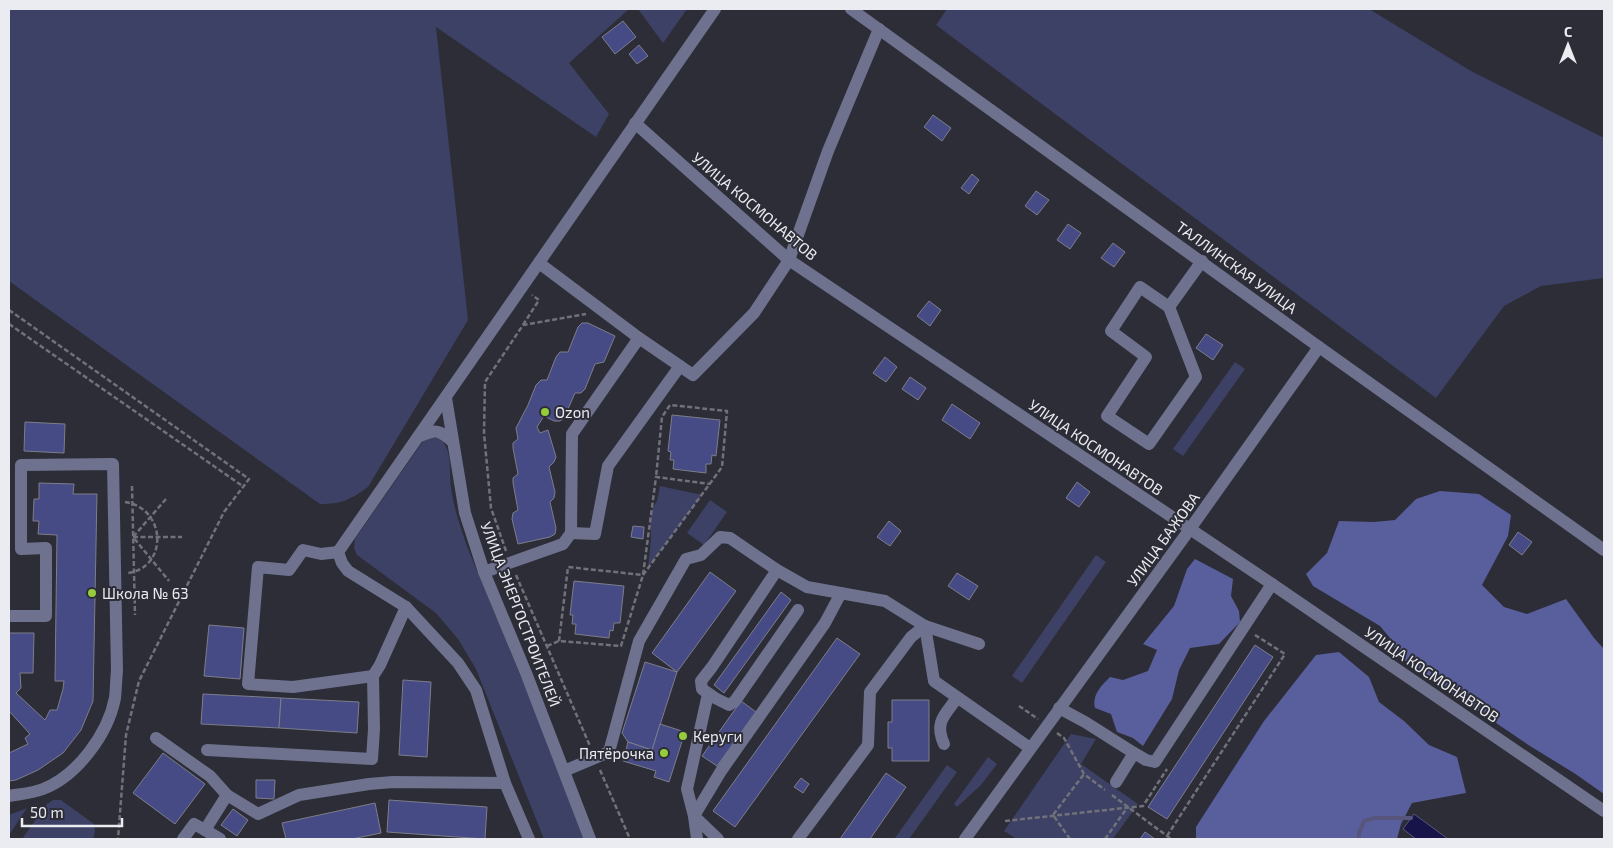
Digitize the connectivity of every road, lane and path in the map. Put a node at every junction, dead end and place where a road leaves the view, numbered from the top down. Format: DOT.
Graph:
graph roads {
  1 [pos="715,9"];
  2 [pos="851,9"];
  3 [pos="879,29"];
  4 [pos="635,123"];
  5 [pos="789,260"];
  6 [pos="1202,261"];
  7 [pos="539,263"];
  8 [pos="1169,307"];
  9 [pos="9,310"];
  10 [pos="591,313"];
  11 [pos="9,324"];
  12 [pos="639,338"];
  13 [pos="1320,347"];
  14 [pos="680,366"];
  15 [pos="446,398"];
  16 [pos="418,438"];
  17 [pos="453,442"];
  18 [pos="656,477"];
  19 [pos="710,484"];
  20 [pos="132,486"];
  21 [pos="244,487"];
  22 [pos="166,499"];
  23 [pos="121,501"];
  24 [pos="132,503"];
  25 [pos="151,516"];
  26 [pos="1190,529"];
  27 [pos="571,533"];
  28 [pos="133,537"];
  29 [pos="158,537"];
  30 [pos="182,537"];
  31 [pos="1604,550"];
  32 [pos="338,552"];
  33 [pos="151,559"];
  34 [pos="511,563"];
  35 [pos="777,570"];
  36 [pos="134,572"];
  37 [pos="484,572"];
  38 [pos="122,574"];
  39 [pos="643,575"];
  40 [pos="168,581"];
  41 [pos="1272,584"];
  42 [pos="841,593"];
  43 [pos="406,607"];
  44 [pos="798,610"];
  45 [pos="134,615"];
  46 [pos="9,616"];
  47 [pos="925,626"];
  48 [pos="559,640"];
  49 [pos="1250,642"];
  50 [pos="979,644"];
  51 [pos="547,646"];
  52 [pos="373,676"];
  53 [pos="708,694"];
  54 [pos="957,698"];
  55 [pos="1019,706"];
  56 [pos="1059,708"];
  57 [pos="1047,725"];
  58 [pos="156,738"];
  59 [pos="944,744"];
  60 [pos="1030,748"];
  61 [pos="206,750"];
  62 [pos="1134,753"];
  63 [pos="595,758"];
  64 [pos="1170,765"];
  65 [pos="564,771"];
  66 [pos="1084,774"];
  67 [pos="1116,782"];
  68 [pos="505,783"];
  69 [pos="227,794"];
  70 [pos="9,796"];
  71 [pos="1127,806"];
  72 [pos="1604,811"];
  73 [pos="1053,815"];
  74 [pos="694,816"];
  75 [pos="1005,821"];
  76 [pos="205,830"];
  77 [pos="1166,836"];
  78 [pos="118,839"];
  79 [pos="183,839"];
  80 [pos="220,839"];
  81 [pos="529,839"];
  82 [pos="590,839"];
  83 [pos="630,839"];
  84 [pos="697,839"];
  85 [pos="718,839"];
  86 [pos="798,839"];
  87 [pos="965,839"];
  88 [pos="1070,839"];
  89 [pos="1105,839"];
  90 [pos="1171,839"];
  1 -- 4 [label="street"];
  2 -- 3 [label="street, ТАЛЛИНСКАЯ УЛИЦА"];
  3 -- 5 [label="street"];
  3 -- 6 [label="street, ТАЛЛИНСКАЯ УЛИЦА"];
  4 -- 5 [label="street, УЛИЦА КОСМОНАВТОВ"];
  4 -- 7 [label="street"];
  5 -- 14 [label="street"];
  5 -- 26 [label="street, УЛИЦА КОСМОНАВТОВ"];
  6 -- 8 [label="street"];
  6 -- 13 [label="street, ТАЛЛИНСКАЯ УЛИЦА"];
  7 -- 12 [label="street"];
  7 -- 15 [label="street"];
  8 -- 8 [label="street"];
  9 -- 21 [label="path"];
  10 -- 34 [label="path"];
  11 -- 21 [label="path"];
  12 -- 14 [label="street"];
  12 -- 27 [label="street"];
  13 -- 26 [label="street, УЛИЦА БАЖОВА"];
  13 -- 31 [label="street, ТАЛЛИНСКАЯ УЛИЦА"];
  14 -- 27 [label="street"];
  15 -- 16 [label="street"];
  15 -- 17 [label="street, УЛИЦА ЭНЕРГОСТРОИТЕЛЕЙ"];
  16 -- 17 [label="street"];
  16 -- 32 [label="street"];
  17 -- 37 [label="street, УЛИЦА ЭНЕРГОСТРОИТЕЛЕЙ"];
  18 -- 19 [label="path"];
  18 -- 19 [label="path"];
  18 -- 39 [label="path"];
  19 -- 39 [label="path"];
  20 -- 24 [label="path"];
  21 -- 78 [label="path"];
  22 -- 25 [label="path"];
  23 -- 24 [label="path"];
  24 -- 25 [label="path"];
  24 -- 28 [label="path"];
  25 -- 28 [label="path"];
  25 -- 29 [label="path"];
  26 -- 41 [label="street, УЛИЦА КОСМОНАВТОВ"];
  26 -- 56 [label="street, УЛИЦА БАЖОВА"];
  27 -- 34 [label="street"];
  28 -- 29 [label="path"];
  28 -- 33 [label="path"];
  28 -- 36 [label="path"];
  29 -- 30 [label="path"];
  29 -- 33 [label="path"];
  32 -- 43 [label="street"];
  32 -- 52 [label="street"];
  33 -- 36 [label="path"];
  33 -- 40 [label="path"];
  34 -- 37 [label="street"];
  34 -- 51 [label="path"];
  35 -- 42 [label="street"];
  35 -- 53 [label="street"];
  35 -- 63 [label="street"];
  36 -- 38 [label="path"];
  36 -- 45 [label="path"];
  37 -- 65 [label="street, УЛИЦА ЭНЕРГОСТРОИТЕЛЕЙ"];
  39 -- 48 [label="path"];
  39 -- 48 [label="path"];
  41 -- 62 [label="street"];
  41 -- 72 [label="street, УЛИЦА КОСМОНАВТОВ"];
  42 -- 47 [label="street"];
  42 -- 74 [label="street"];
  43 -- 52 [label="street"];
  43 -- 68 [label="street"];
  44 -- 53 [label="street"];
  46 -- 70 [label="street"];
  47 -- 50 [label="street"];
  47 -- 54 [label="street"];
  47 -- 86 [label="street"];
  48 -- 51 [label="path"];
  49 -- 77 [label="path"];
  51 -- 63 [label="path"];
  52 -- 61 [label="street"];
  53 -- 74 [label="street"];
  54 -- 59 [label="street"];
  54 -- 60 [label="street"];
  55 -- 57 [label="path"];
  56 -- 57 [label="street, УЛИЦА БАЖОВА"];
  56 -- 62 [label="street"];
  57 -- 60 [label="street, УЛИЦА БАЖОВА"];
  57 -- 66 [label="path"];
  58 -- 69 [label="street"];
  60 -- 87 [label="street, УЛИЦА БАЖОВА"];
  62 -- 67 [label="street"];
  63 -- 65 [label="street"];
  63 -- 83 [label="path"];
  64 -- 71 [label="path"];
  65 -- 82 [label="street, УЛИЦА ЭНЕРГОСТРОИТЕЛЕЙ"];
  66 -- 71 [label="path"];
  66 -- 73 [label="path"];
  68 -- 69 [label="street"];
  68 -- 81 [label="street"];
  69 -- 76 [label="street"];
  71 -- 73 [label="path"];
  71 -- 77 [label="path"];
  71 -- 89 [label="path"];
  73 -- 75 [label="path"];
  73 -- 88 [label="path"];
  74 -- 84 [label="street"];
  74 -- 85 [label="street"];
  76 -- 79 [label="street"];
  76 -- 80 [label="street"];
  77 -- 90 [label="path"];
}
